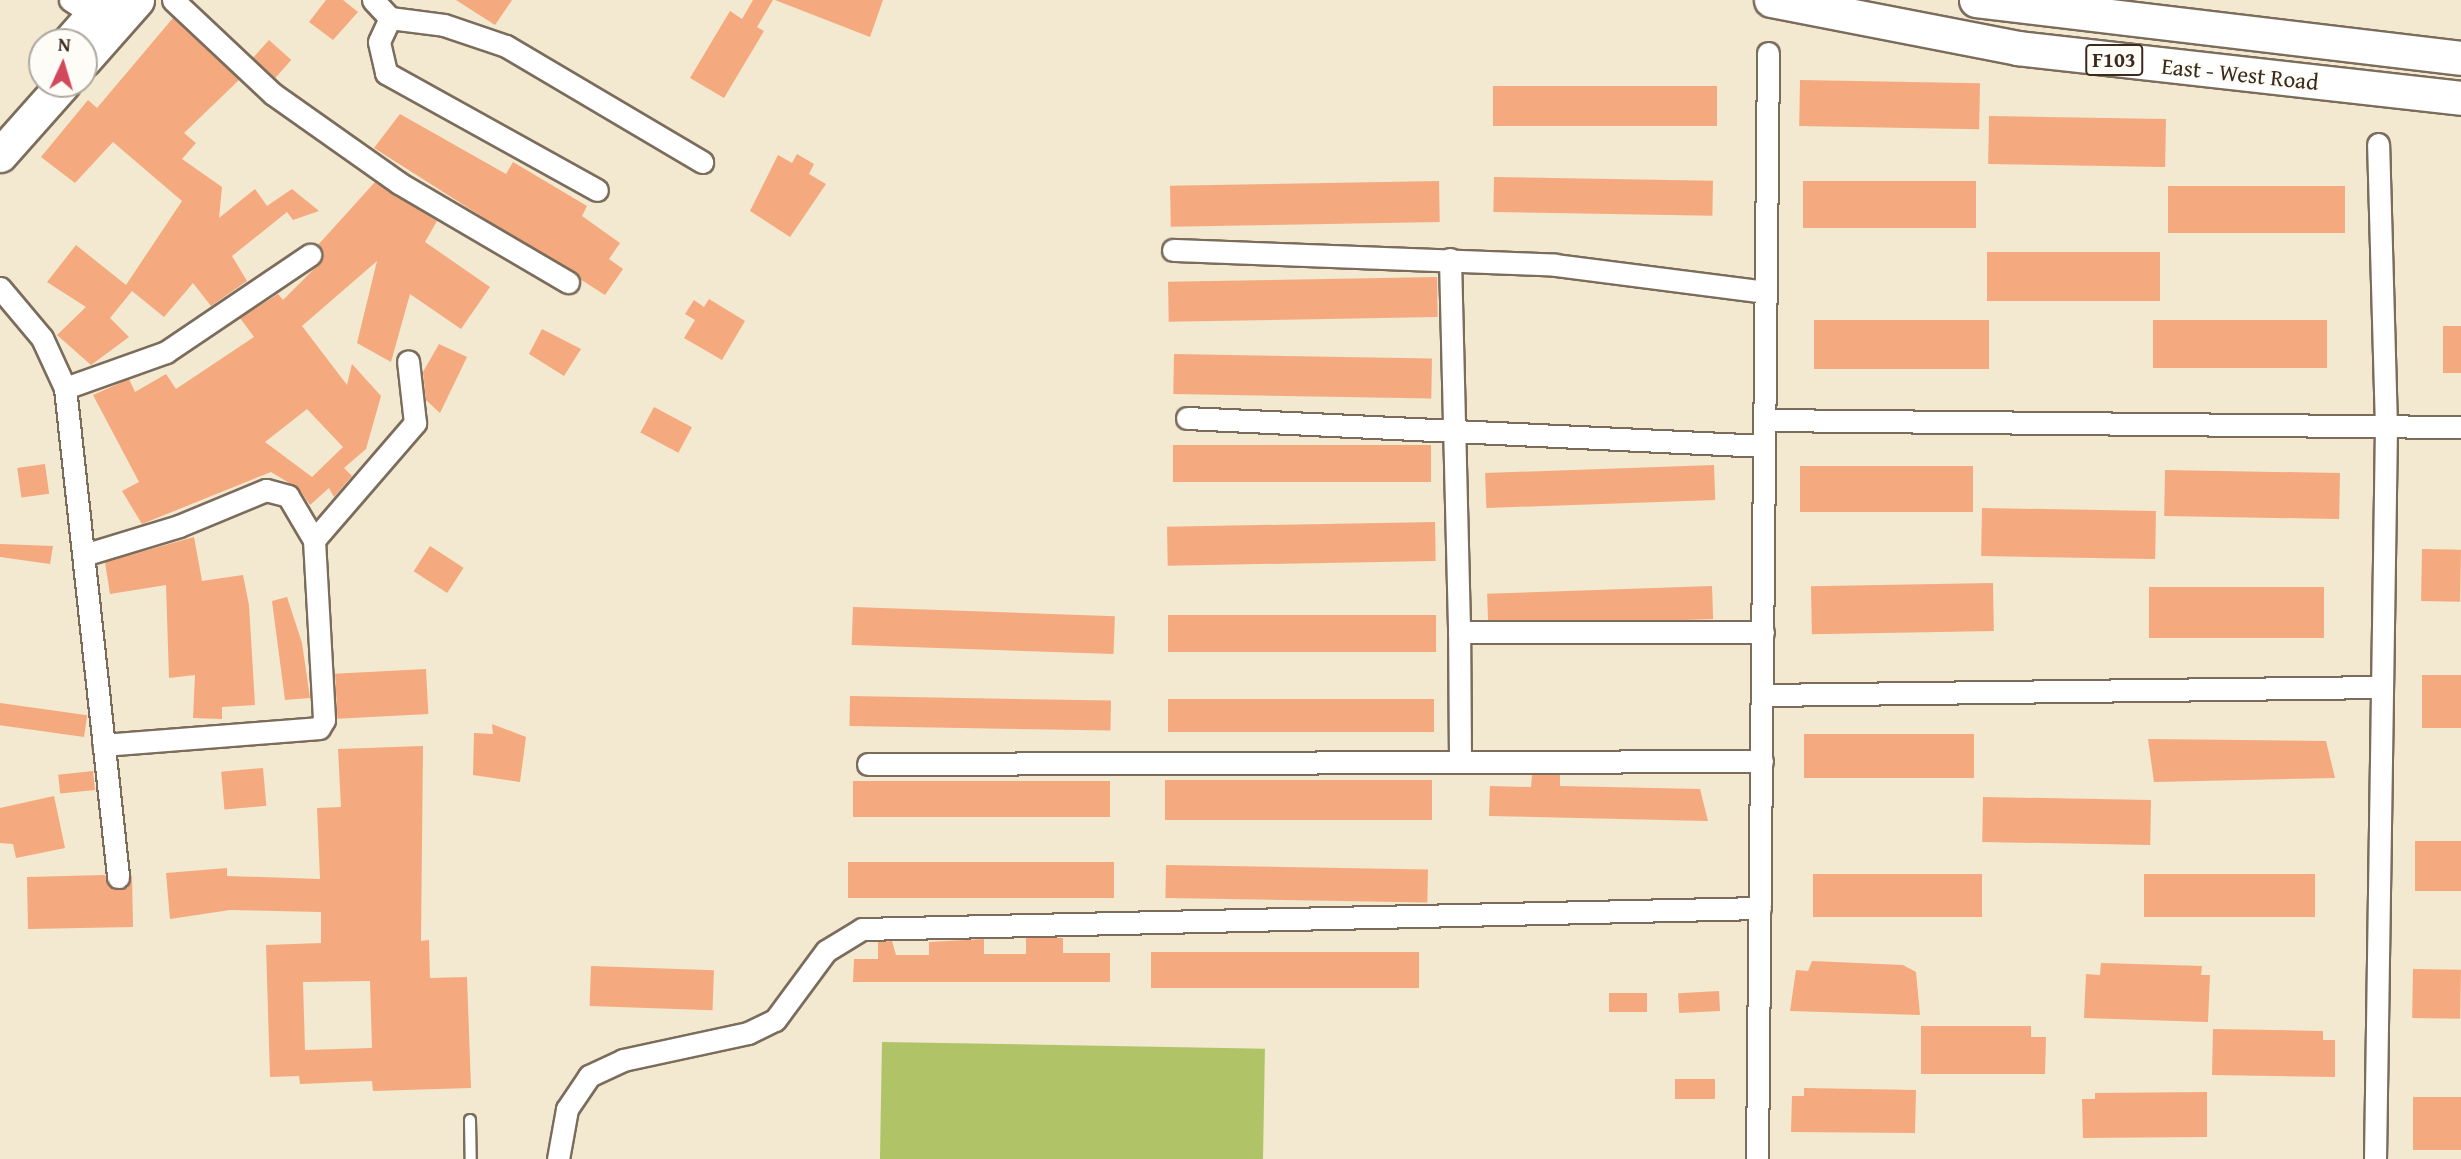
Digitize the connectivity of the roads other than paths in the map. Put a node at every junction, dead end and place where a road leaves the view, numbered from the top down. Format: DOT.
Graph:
graph roads {
  1 [pos="137,0"];
  2 [pos="173,0"];
  3 [pos="373,0"];
  4 [pos="1771,0"];
  5 [pos="1976,0"];
  6 [pos="89,5"];
  7 [pos="2139,12"];
  8 [pos="390,18"];
  9 [pos="77,28"];
  10 [pos="98,44"];
  11 [pos="1768,53"];
  12 [pos="2461,58"];
  13 [pos="28,89"];
  14 [pos="51,98"];
  15 [pos="2461,98"];
  16 [pos="0,121"];
  17 [pos="2378,144"];
  18 [pos="0,155"];
  19 [pos="702,162"];
  20 [pos="597,190"];
  21 [pos="1173,250"];
  22 [pos="310,255"];
  23 [pos="1450,259"];
  24 [pos="568,282"];
  25 [pos="0,288"];
  26 [pos="1765,292"];
  27 [pos="408,361"];
  28 [pos="65,388"];
  29 [pos="1187,418"];
  30 [pos="1764,420"];
  31 [pos="2386,427"];
  32 [pos="2461,428"];
  33 [pos="1451,430"];
  34 [pos="1764,446"];
  35 [pos="314,540"];
  36 [pos="88,554"];
  37 [pos="1459,632"];
  38 [pos="1763,632"];
  39 [pos="2382,687"];
  40 [pos="1762,695"];
  41 [pos="104,746"];
  42 [pos="1460,760"];
  43 [pos="1762,761"];
  44 [pos="868,764"];
  45 [pos="118,877"];
  46 [pos="1760,908"];
  47 [pos="470,1121"];
  48 [pos="471,1159"];
  49 [pos="558,1159"];
  50 [pos="1757,1159"];
  51 [pos="2375,1159"];
  1 -- 10 [label="main road"];
  2 -- 24 [label="street"];
  3 -- 8 [label="street"];
  4 -- 15 [label="main road, East - West Road / F103"];
  5 -- 7 [label="main road, East - West Road / F103"];
  6 -- 9 [label="main road"];
  7 -- 12 [label="main road, East - West Road / F103"];
  8 -- 19 [label="street"];
  8 -- 20 [label="street"];
  11 -- 26 [label="street"];
  13 -- 16 [label="main road"];
  14 -- 18 [label="main road"];
  17 -- 31 [label="street"];
  21 -- 23 [label="street"];
  22 -- 28 [label="street"];
  23 -- 26 [label="street"];
  23 -- 33 [label="street"];
  25 -- 28 [label="street"];
  26 -- 30 [label="street"];
  27 -- 35 [label="street"];
  28 -- 36 [label="street"];
  29 -- 33 [label="street"];
  30 -- 31 [label="street"];
  30 -- 34 [label="street"];
  31 -- 32 [label="street"];
  31 -- 39 [label="street"];
  33 -- 34 [label="street"];
  33 -- 37 [label="street"];
  34 -- 38 [label="street"];
  35 -- 36 [label="street"];
  35 -- 41 [label="street"];
  36 -- 41 [label="street"];
  37 -- 38 [label="street"];
  37 -- 42 [label="street"];
  38 -- 40 [label="street"];
  39 -- 40 [label="street"];
  39 -- 51 [label="street"];
  40 -- 43 [label="street"];
  41 -- 45 [label="street"];
  42 -- 43 [label="street"];
  42 -- 44 [label="street"];
  43 -- 46 [label="street"];
  46 -- 49 [label="street"];
  46 -- 50 [label="street"];
  47 -- 48 [label="lane"];
}
